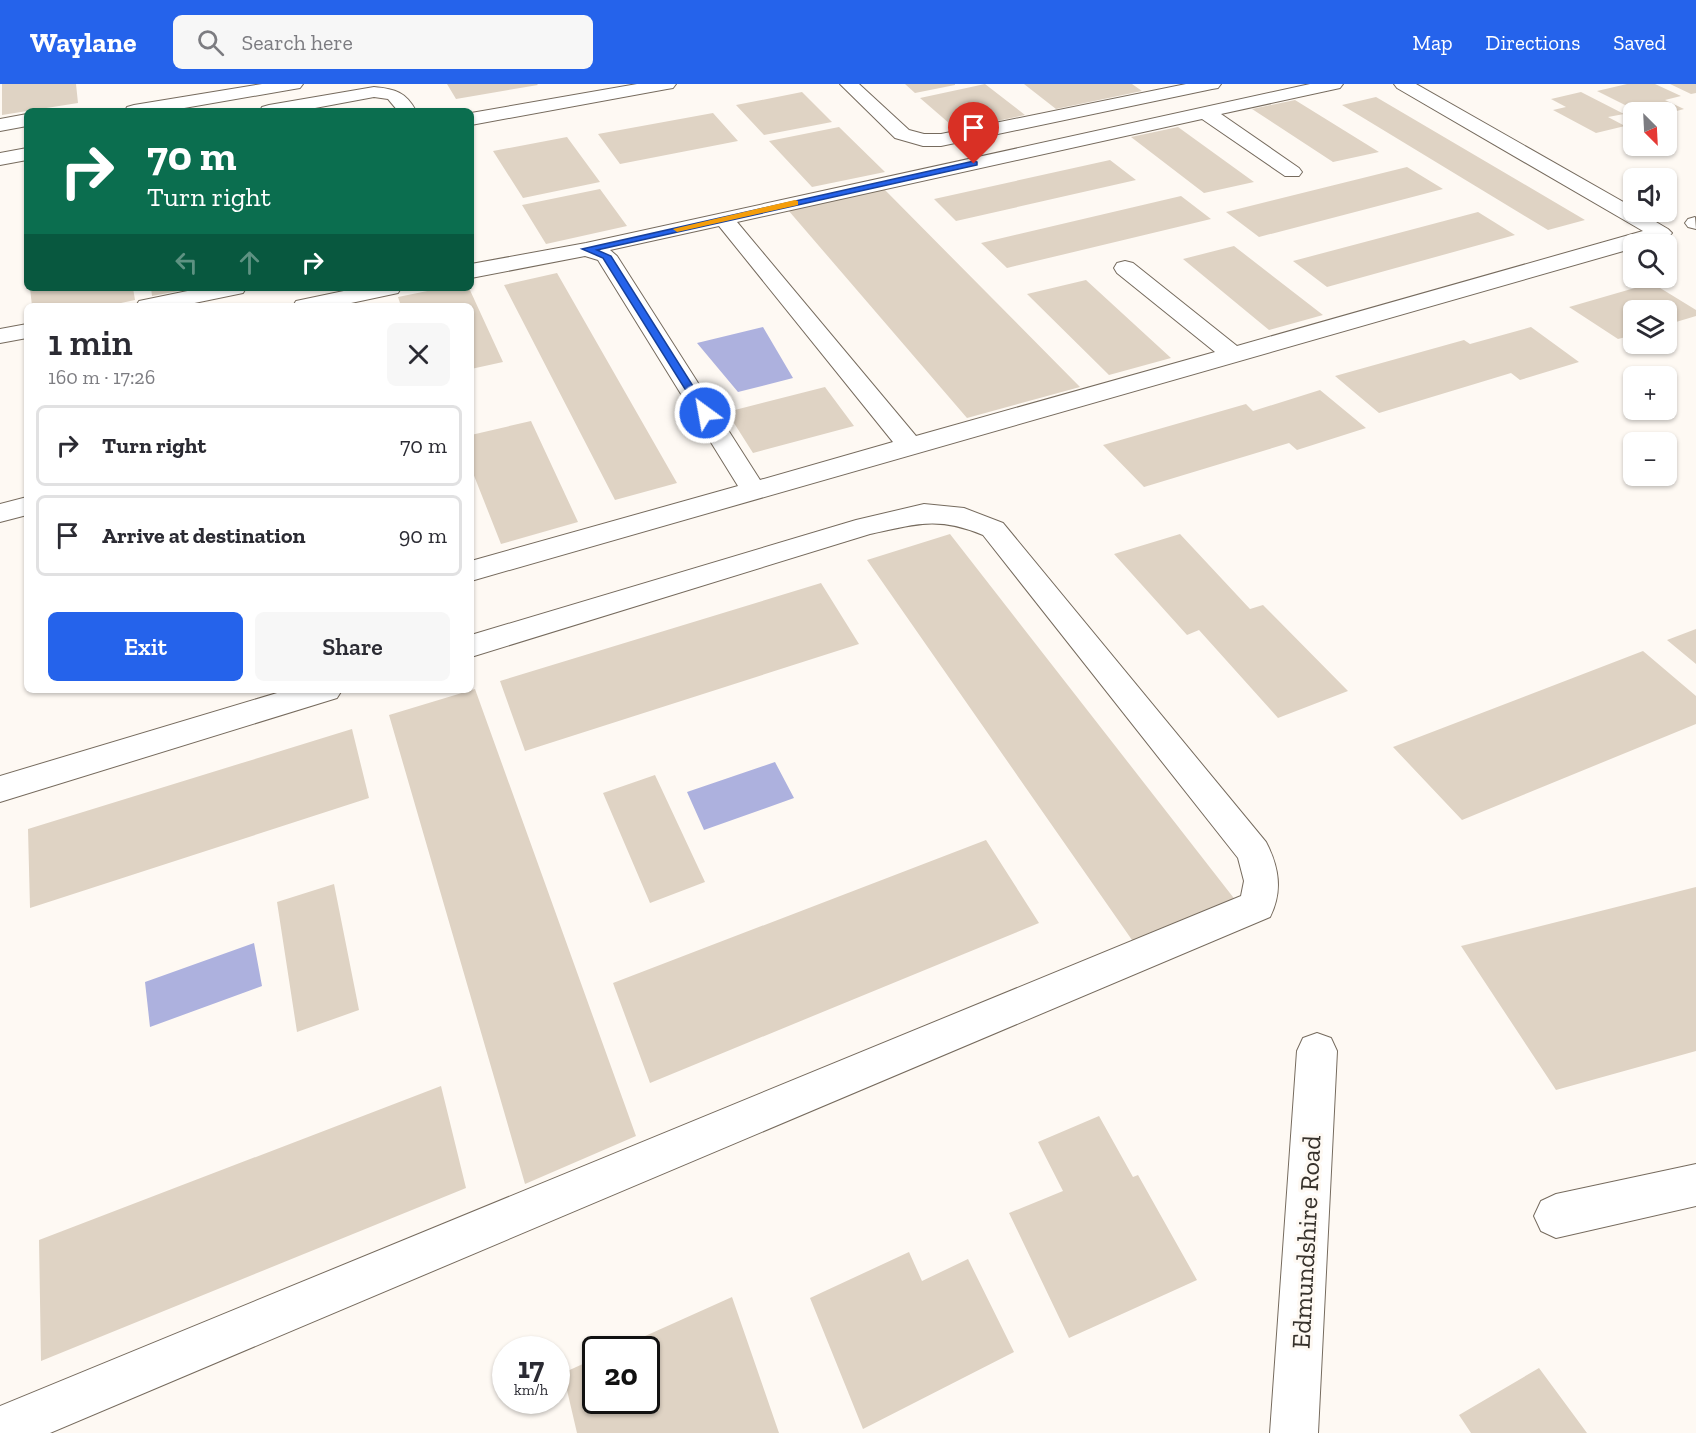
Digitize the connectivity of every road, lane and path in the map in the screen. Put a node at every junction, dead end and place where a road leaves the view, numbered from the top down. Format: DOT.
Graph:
graph roads {
  1 [pos="294,84"];
  2 [pos="667,84"];
  3 [pos="849,84"];
  4 [pos="1212,84"];
  5 [pos="1334,84"];
  6 [pos="1403,84"];
  7 [pos="152,108"];
  8 [pos="285,108"];
  9 [pos="406,108"];
  10 [pos="1205,112"];
  11 [pos="474,118"];
  12 [pos="24,121"];
  13 [pos="0,125"];
  14 [pos="24,155"];
  15 [pos="0,159"];
  16 [pos="1292,172"];
  17 [pos="724,219"];
  18 [pos="586,249"];
  19 [pos="1125,268"];
  20 [pos="474,270"];
  21 [pos="220,291"];
  22 [pos="380,291"];
  23 [pos="162,303"];
  24 [pos="338,303"];
  25 [pos="24,332"];
  26 [pos="0,336"];
  27 [pos="1234,355"];
  28 [pos="910,446"];
  29 [pos="754,491"];
  30 [pos="24,508"];
  31 [pos="0,513"];
  32 [pos="474,570"];
  33 [pos="474,645"];
  34 [pos="316,693"];
  35 [pos="0,789"];
  36 [pos="1317,1051"];
  37 [pos="1696,1185"];
  38 [pos="1556,1216"];
  39 [pos="0,1430"];
  40 [pos="1294,1433"];
  1 -- 7 [label="street"];
  2 -- 11 [label="street"];
  3 -- 4 [label="street"];
  5 -- 10 [label="street"];
  6 -- 27 [label="street"];
  8 -- 9 [label="street"];
  10 -- 16 [label="street"];
  10 -- 17 [label="street"];
  12 -- 13 [label="street"];
  14 -- 15 [label="street"];
  17 -- 18 [label="street"];
  17 -- 28 [label="street"];
  18 -- 20 [label="street"];
  18 -- 29 [label="street"];
  19 -- 27 [label="street"];
  21 -- 23 [label="street"];
  22 -- 24 [label="street"];
  25 -- 26 [label="street"];
  27 -- 28 [label="street"];
  28 -- 29 [label="street"];
  29 -- 32 [label="street"];
  30 -- 31 [label="street"];
  33 -- 39 [label="street"];
  34 -- 35 [label="street"];
  36 -- 40 [label="street, Edmundshire Road"];
  37 -- 38 [label="street"];
}
